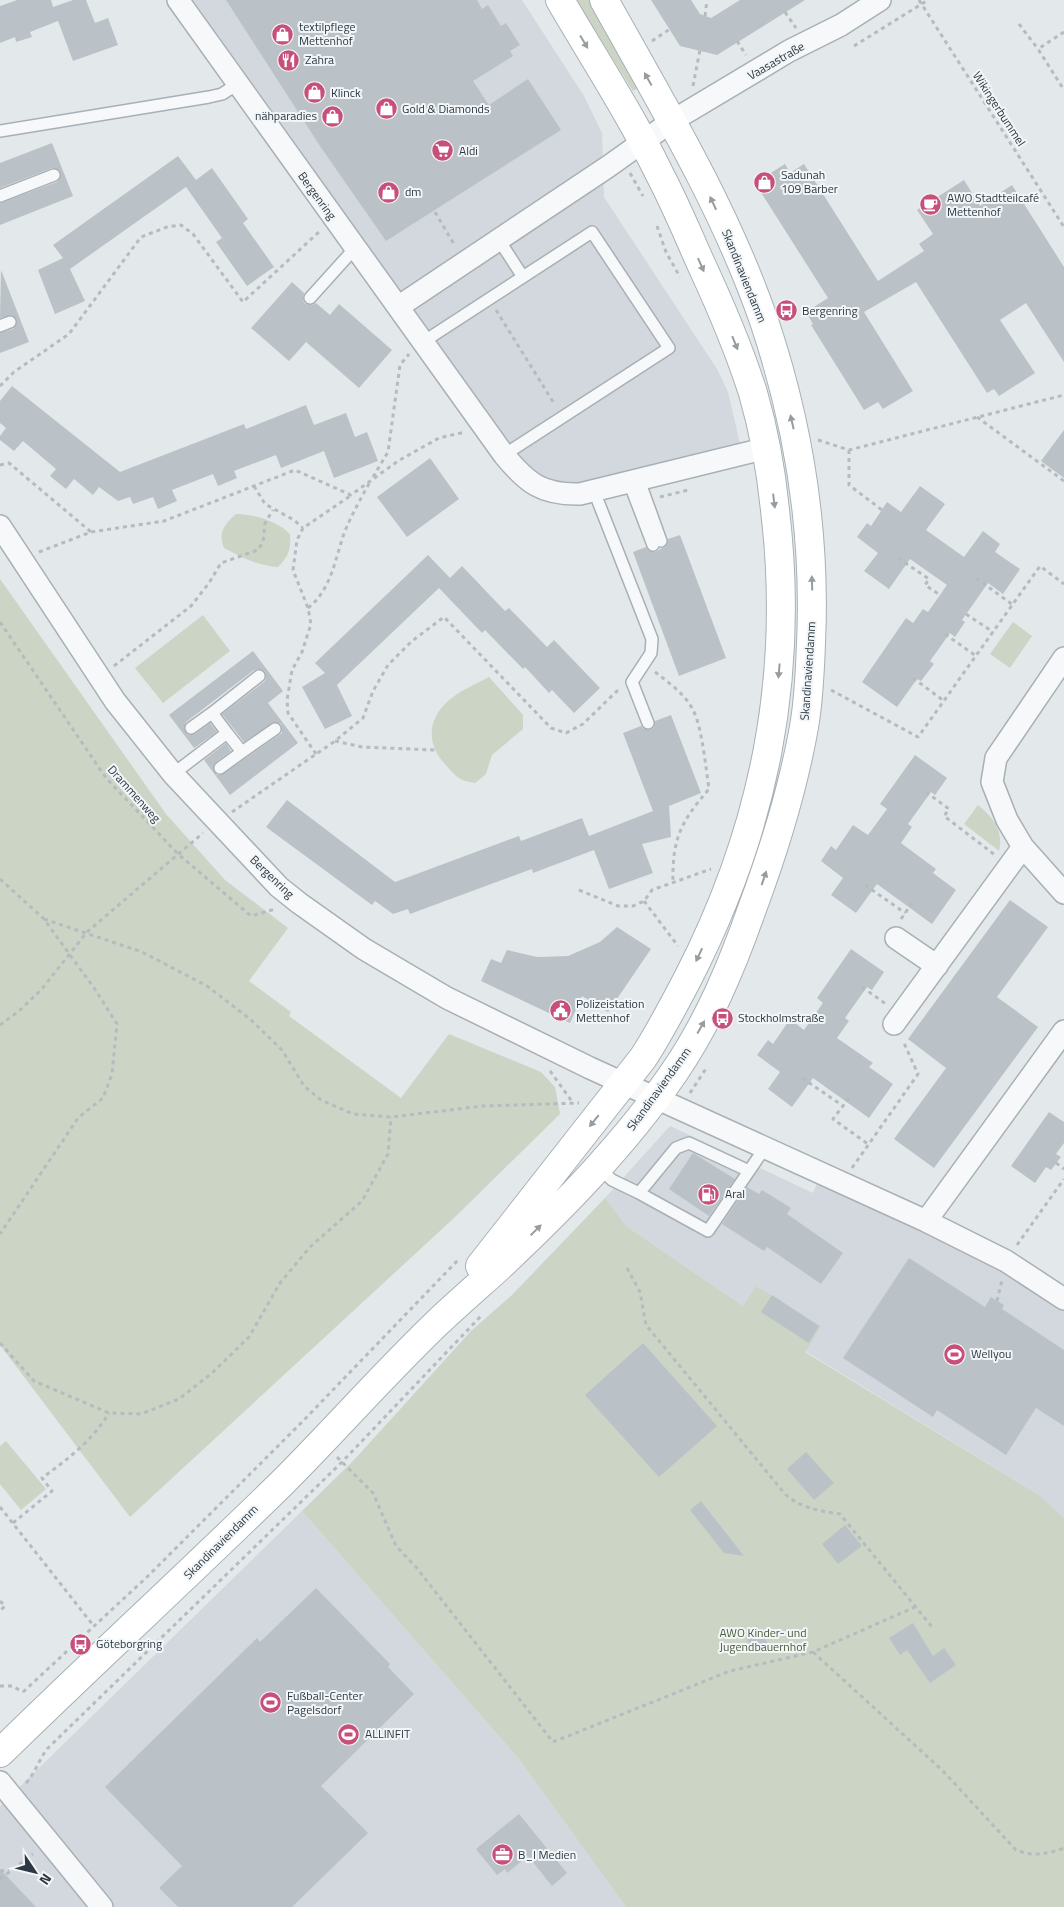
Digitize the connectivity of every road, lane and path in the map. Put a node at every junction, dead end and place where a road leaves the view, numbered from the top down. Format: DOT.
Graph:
graph roads {
  1 [pos="178,0"];
  2 [pos="560,0"];
  3 [pos="604,0"];
  4 [pos="707,0"];
  5 [pos="880,0"];
  6 [pos="919,0"];
  7 [pos="928,0"];
  8 [pos="922,4"];
  9 [pos="705,16"];
  10 [pos="1019,24"];
  11 [pos="670,29"];
  12 [pos="1064,32"];
  13 [pos="648,44"];
  14 [pos="854,46"];
  15 [pos="700,50"];
  16 [pos="1038,50"];
  17 [pos="236,84"];
  18 [pos="1064,90"];
  19 [pos="680,116"];
  20 [pos="0,132"];
  21 [pos="632,150"];
  22 [pos="54,175"];
  23 [pos="0,196"];
  24 [pos="646,201"];
  25 [pos="435,212"];
  26 [pos="654,217"];
  27 [pos="333,218"];
  28 [pos="1064,227"];
  29 [pos="499,240"];
  30 [pos="356,247"];
  31 [pos="466,262"];
  32 [pos="523,277"];
  33 [pos="683,283"];
  34 [pos="310,298"];
  35 [pos="489,299"];
  36 [pos="398,307"];
  37 [pos="423,342"];
  38 [pos="0,386"];
  39 [pos="1064,395"];
  40 [pos="562,417"];
  41 [pos="977,417"];
  42 [pos="484,427"];
  43 [pos="767,448"];
  44 [pos="816,448"];
  45 [pos="849,450"];
  46 [pos="504,455"];
  47 [pos="0,465"];
  48 [pos="372,480"];
  49 [pos="634,481"];
  50 [pos="1064,481"];
  51 [pos="254,486"];
  52 [pos="594,491"];
  53 [pos="351,495"];
  54 [pos="273,510"];
  55 [pos="882,510"];
  56 [pos="0,526"];
  57 [pos="303,528"];
  58 [pos="91,532"];
  59 [pos="657,543"];
  60 [pos="898,558"];
  61 [pos="21,559"];
  62 [pos="976,578"];
  63 [pos="1064,584"];
  64 [pos="940,595"];
  65 [pos="1012,605"];
  66 [pos="308,608"];
  67 [pos="966,614"];
  68 [pos="0,622"];
  69 [pos="993,632"];
  70 [pos="945,634"];
  71 [pos="976,656"];
  72 [pos="1064,658"];
  73 [pos="645,664"];
  74 [pos="259,676"];
  75 [pos="100,677"];
  76 [pos="913,678"];
  77 [pos="824,686"];
  78 [pos="633,689"];
  79 [pos="944,701"];
  80 [pos="212,713"];
  81 [pos="648,723"];
  82 [pos="191,728"];
  83 [pos="275,729"];
  84 [pos="227,733"];
  85 [pos="335,741"];
  86 [pos="435,750"];
  87 [pos="242,752"];
  88 [pos="316,754"];
  89 [pos="220,768"];
  90 [pos="173,774"];
  91 [pos="926,792"];
  92 [pos="218,822"];
  93 [pos="1023,847"];
  94 [pos="178,854"];
  95 [pos="1010,866"];
  96 [pos="715,868"];
  97 [pos="0,879"];
  98 [pos="673,882"];
  99 [pos="865,885"];
  100 [pos="579,890"];
  101 [pos="1064,893"];
  102 [pos="644,901"];
  103 [pos="299,903"];
  104 [pos="905,913"];
  105 [pos="44,919"];
  106 [pos="87,932"];
  107 [pos="896,938"];
  108 [pos="683,953"];
  109 [pos="69,955"];
  110 [pos="937,966"];
  111 [pos="862,987"];
  112 [pos="898,1019"];
  113 [pos="0,1026"];
  114 [pos="1064,1031"];
  115 [pos="543,1044"];
  116 [pos="711,1060"];
  117 [pos="802,1078"];
  118 [pos="615,1079"];
  119 [pos="849,1098"];
  120 [pos="667,1102"];
  121 [pos="573,1103"];
  122 [pos="843,1106"];
  123 [pos="390,1117"];
  124 [pos="868,1144"];
  125 [pos="764,1148"];
  126 [pos="1056,1163"];
  127 [pos="598,1166"];
  128 [pos="1064,1169"];
  129 [pos="749,1171"];
  130 [pos="1064,1179"];
  131 [pos="841,1182"];
  132 [pos="639,1193"];
  133 [pos="926,1222"];
  134 [pos="0,1234"];
  135 [pos="465,1252"];
  136 [pos="1006,1261"];
  137 [pos="627,1268"];
  138 [pos="1064,1299"];
  139 [pos="482,1315"];
  140 [pos="435,1325"];
  141 [pos="0,1343"];
  142 [pos="109,1413"];
  143 [pos="322,1443"];
  144 [pos="342,1462"];
  145 [pos="0,1507"];
  146 [pos="13,1523"];
  147 [pos="0,1601"];
  148 [pos="915,1607"];
  149 [pos="0,1611"];
  150 [pos="93,1625"];
  151 [pos="932,1626"];
  152 [pos="813,1652"];
  153 [pos="0,1686"];
  154 [pos="23,1692"];
  155 [pos="29,1700"];
  156 [pos="0,1753"];
  157 [pos="0,1782"];
  158 [pos="25,1784"];
  159 [pos="50,1841"];
  160 [pos="1064,1848"];
  161 [pos="10,1870"];
  162 [pos="0,1871"];
  163 [pos="0,1879"];
  164 [pos="102,1907"];
  1 -- 17 [label="street, Bergenring"];
  2 -- 21 [label="main road, Skandinaviendamm, one-way"];
  19 -- 3 [label="main road, Skandinaviendamm, one-way"];
  4 -- 9 [label="path"];
  5 -- 19 [label="street, Vaasastraße"];
  6 -- 8 [label="path, Wikingerbummel"];
  7 -- 8 [label="path"];
  8 -- 14 [label="path"];
  8 -- 28 [label="path, Wikingerbummel"];
  10 -- 16 [label="path"];
  11 -- 13 [label="path"];
  12 -- 16 [label="path"];
  15 -- 19 [label="path"];
  16 -- 18 [label="path"];
  17 -- 20 [label="lane"];
  17 -- 27 [label="street, Bergenring"];
  19 -- 21 [label="street"];
  120 -- 19 [label="main road, Skandinaviendamm, one-way"];
  21 -- 24 [label="path"];
  21 -- 29 [label="street"];
  21 -- 43 [label="main road, Skandinaviendamm, one-way"];
  22 -- 23 [label="lane"];
  25 -- 31 [label="path"];
  26 -- 33 [label="path"];
  27 -- 30 [label="street, Bergenring"];
  27 -- 38 [label="path"];
  29 -- 31 [label="street"];
  29 -- 32 [label="lane"];
  30 -- 34 [label="lane"];
  30 -- 36 [label="street, Bergenring"];
  31 -- 36 [label="street"];
  32 -- 35 [label="lane"];
  32 -- 40 [label="lane"];
  35 -- 37 [label="lane"];
  35 -- 40 [label="path"];
  36 -- 37 [label="street, Bergenring"];
  37 -- 42 [label="street, Bergenring"];
  37 -- 48 [label="path"];
  39 -- 41 [label="path"];
  40 -- 46 [label="lane"];
  41 -- 45 [label="path"];
  41 -- 50 [label="path"];
  42 -- 46 [label="street, Bergenring"];
  42 -- 48 [label="path"];
  43 -- 49 [label="street, Bergenring"];
  43 -- 118 [label="main road, Skandinaviendamm, one-way"];
  44 -- 45 [label="path"];
  45 -- 55 [label="path"];
  46 -- 52 [label="street, Bergenring"];
  47 -- 58 [label="path"];
  48 -- 53 [label="path"];
  48 -- 66 [label="path"];
  49 -- 52 [label="street, Bergenring"];
  49 -- 59 [label="lane"];
  51 -- 53 [label="path"];
  51 -- 54 [label="path"];
  51 -- 58 [label="path"];
  52 -- 73 [label="lane"];
  53 -- 57 [label="path"];
  54 -- 57 [label="path"];
  54 -- 75 [label="path"];
  56 -- 61 [label="street, Bergenring"];
  57 -- 66 [label="path"];
  58 -- 61 [label="path"];
  60 -- 64 [label="path"];
  61 -- 75 [label="street, Bergenring"];
  62 -- 65 [label="path"];
  63 -- 65 [label="path"];
  65 -- 69 [label="path"];
  66 -- 88 [label="path"];
  67 -- 69 [label="path"];
  68 -- 94 [label="path, Drammenweg"];
  69 -- 71 [label="path"];
  70 -- 71 [label="path"];
  71 -- 79 [label="path"];
  72 -- 93 [label="street"];
  73 -- 78 [label="lane"];
  73 -- 98 [label="path"];
  74 -- 80 [label="lane"];
  75 -- 90 [label="street, Bergenring"];
  76 -- 79 [label="path"];
  77 -- 79 [label="path"];
  78 -- 81 [label="lane"];
  78 -- 85 [label="path"];
  80 -- 82 [label="lane"];
  80 -- 84 [label="lane"];
  83 -- 87 [label="lane"];
  84 -- 87 [label="lane"];
  84 -- 90 [label="lane"];
  85 -- 86 [label="path"];
  85 -- 88 [label="path"];
  87 -- 89 [label="lane"];
  88 -- 92 [label="path"];
  90 -- 92 [label="street, Bergenring"];
  91 -- 95 [label="path"];
  92 -- 94 [label="path"];
  92 -- 103 [label="street, Bergenring"];
  93 -- 95 [label="street"];
  93 -- 101 [label="street"];
  94 -- 103 [label="path, Drammenweg"];
  94 -- 106 [label="path"];
  95 -- 110 [label="street"];
  96 -- 98 [label="path"];
  97 -- 105 [label="path"];
  98 -- 102 [label="path"];
  99 -- 104 [label="path"];
  100 -- 102 [label="path"];
  102 -- 108 [label="path"];
  103 -- 115 [label="street, Bergenring"];
  105 -- 106 [label="path"];
  105 -- 109 [label="path"];
  106 -- 109 [label="path"];
  106 -- 123 [label="path"];
  107 -- 110 [label="street"];
  109 -- 113 [label="path"];
  109 -- 134 [label="path"];
  110 -- 112 [label="street"];
  111 -- 112 [label="path"];
  112 -- 124 [label="path"];
  114 -- 133 [label="street"];
  115 -- 118 [label="street, Bergenring"];
  115 -- 121 [label="path"];
  116 -- 120 [label="path"];
  117 -- 122 [label="path"];
  118 -- 120 [label="street, Bergenring"];
  118 -- 121 [label="path"];
  118 -- 140 [label="main road, Skandinaviendamm, one-way"];
  119 -- 122 [label="path"];
  120 -- 125 [label="street"];
  120 -- 127 [label="main road, Skandinaviendamm"];
  121 -- 123 [label="path"];
  122 -- 124 [label="path"];
  123 -- 142 [label="path"];
  124 -- 131 [label="path"];
  125 -- 129 [label="lane"];
  125 -- 131 [label="street"];
  126 -- 128 [label="path"];
  127 -- 132 [label="lane"];
  140 -- 127 [label="main road, Skandinaviendamm, one-way"];
  129 -- 132 [label="lane"];
  129 -- 132 [label="lane"];
  130 -- 136 [label="path"];
  131 -- 133 [label="street"];
  133 -- 136 [label="street"];
  135 -- 150 [label="path"];
  136 -- 138 [label="street"];
  137 -- 148 [label="path"];
  139 -- 144 [label="path"];
  140 -- 143 [label="main road, Skandinaviendamm"];
  141 -- 142 [label="path"];
  142 -- 146 [label="path"];
  143 -- 144 [label="path"];
  143 -- 156 [label="main road, Skandinaviendamm"];
  144 -- 152 [label="path"];
  144 -- 158 [label="path"];
  145 -- 146 [label="path"];
  146 -- 150 [label="path"];
  147 -- 149 [label="path"];
  148 -- 151 [label="path"];
  148 -- 152 [label="path"];
  150 -- 154 [label="path"];
  152 -- 160 [label="path"];
  153 -- 154 [label="path"];
  154 -- 155 [label="path"];
  157 -- 159 [label="street"];
  159 -- 161 [label="path"];
  159 -- 164 [label="street"];
  161 -- 162 [label="path"];
  161 -- 163 [label="path"];
}
